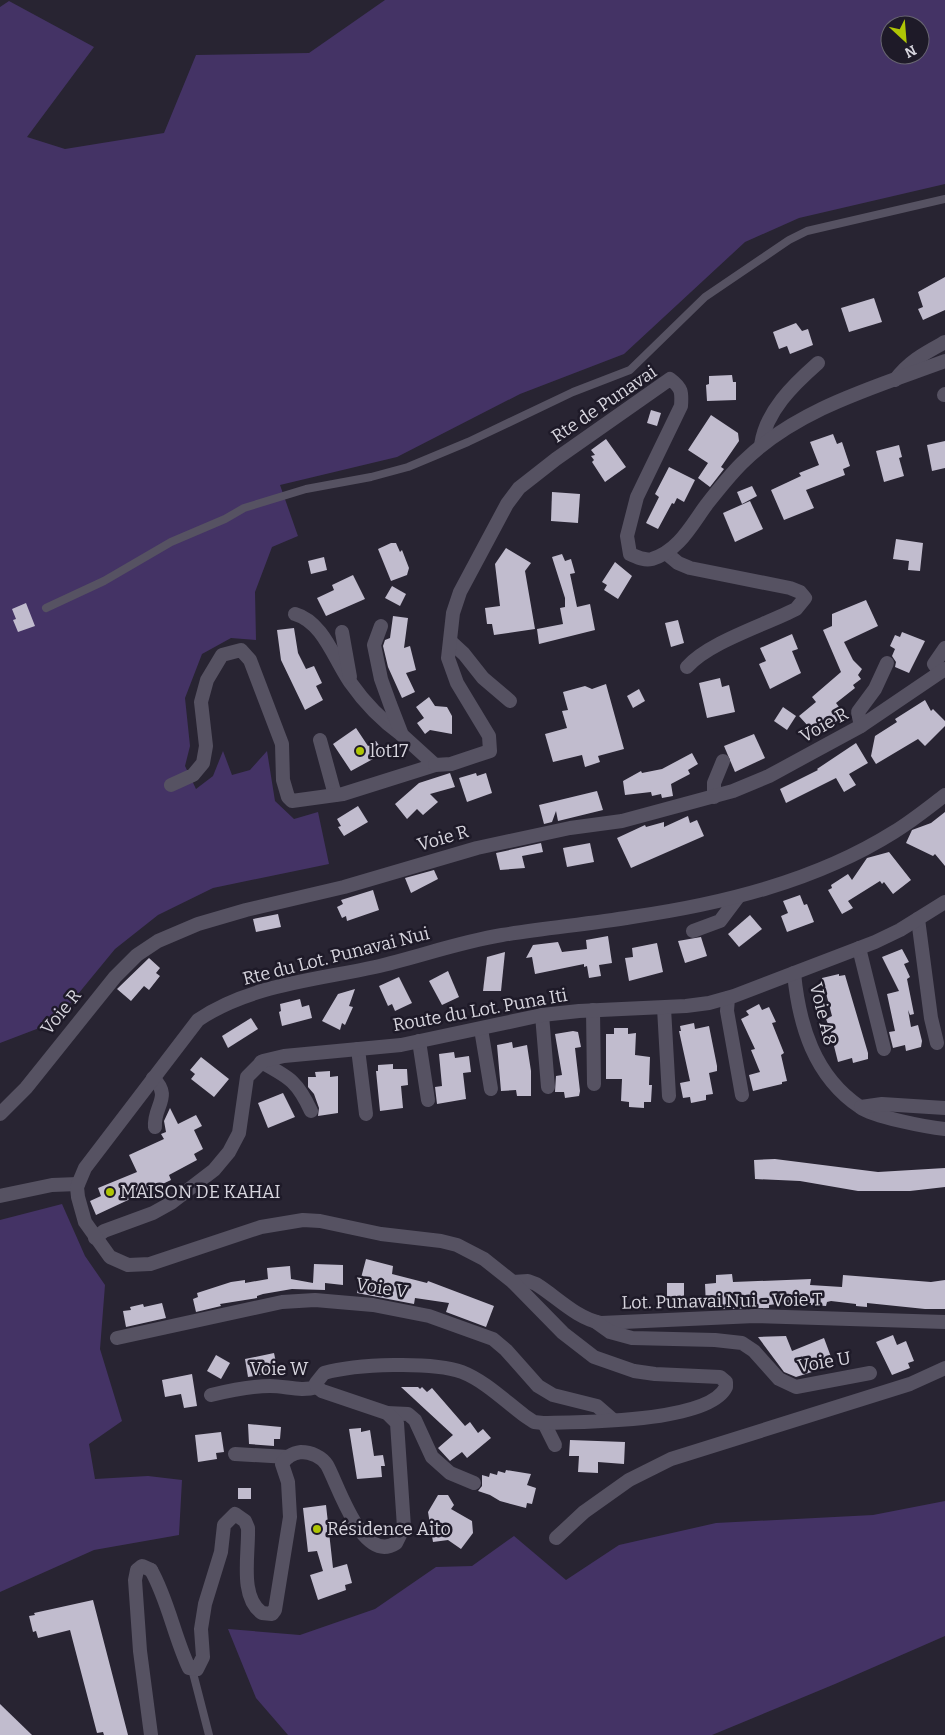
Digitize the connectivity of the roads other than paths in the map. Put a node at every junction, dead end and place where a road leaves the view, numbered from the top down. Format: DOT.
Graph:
graph roads {
  1 [pos="945,198"];
  2 [pos="945,333"];
  3 [pos="945,342"];
  4 [pos="922,353"];
  5 [pos="945,361"];
  6 [pos="818,363"];
  7 [pos="895,380"];
  8 [pos="762,445"];
  9 [pos="666,553"];
  10 [pos="46,608"];
  11 [pos="295,614"];
  12 [pos="381,626"];
  13 [pos="342,632"];
  14 [pos="451,642"];
  15 [pos="945,648"];
  16 [pos="887,663"];
  17 [pos="687,667"];
  18 [pos="942,671"];
  19 [pos="351,683"];
  20 [pos="510,701"];
  21 [pos="861,726"];
  22 [pos="402,735"];
  23 [pos="320,740"];
  24 [pos="723,761"];
  25 [pos="435,765"];
  26 [pos="171,786"];
  27 [pos="945,794"];
  28 [pos="335,796"];
  29 [pos="714,797"];
  30 [pos="738,897"];
  31 [pos="945,902"];
  32 [pos="918,919"];
  33 [pos="692,931"];
  34 [pos="859,948"];
  35 [pos="794,973"];
  36 [pos="728,998"];
  37 [pos="664,1008"];
  38 [pos="593,1010"];
  39 [pos="542,1016"];
  40 [pos="481,1028"];
  41 [pos="419,1041"];
  42 [pos="937,1042"];
  43 [pos="358,1049"];
  44 [pos="884,1049"];
  45 [pos="261,1062"];
  46 [pos="153,1078"];
  47 [pos="594,1084"];
  48 [pos="548,1087"];
  49 [pos="491,1089"];
  50 [pos="742,1095"];
  51 [pos="669,1096"];
  52 [pos="428,1100"];
  53 [pos="859,1107"];
  54 [pos="945,1108"];
  55 [pos="311,1111"];
  56 [pos="0,1114"];
  57 [pos="366,1114"];
  58 [pos="155,1127"];
  59 [pos="945,1129"];
  60 [pos="78,1184"];
  61 [pos="0,1196"];
  62 [pos="95,1238"];
  63 [pos="513,1282"];
  64 [pos="596,1322"];
  65 [pos="945,1322"];
  66 [pos="117,1338"];
  67 [pos="945,1368"];
  68 [pos="870,1374"];
  69 [pos="841,1380"];
  70 [pos="317,1388"];
  71 [pos="211,1395"];
  72 [pos="838,1406"];
  73 [pos="387,1413"];
  74 [pos="612,1419"];
  75 [pos="544,1423"];
  76 [pos="555,1445"];
  77 [pos="235,1454"];
  78 [pos="288,1456"];
  79 [pos="474,1483"];
  80 [pos="556,1538"];
  81 [pos="192,1669"];
  82 [pos="151,1735"];
  83 [pos="209,1735"];
  1 -- 10 [label="lane"];
  2 -- 4 [label="street"];
  3 -- 4 [label="street"];
  4 -- 7 [label="street"];
  5 -- 7 [label="street"];
  6 -- 8 [label="street"];
  7 -- 8 [label="street"];
  8 -- 9 [label="street"];
  9 -- 14 [label="street, Rte de Punavai"];
  9 -- 17 [label="street"];
  11 -- 19 [label="street"];
  12 -- 22 [label="street"];
  13 -- 19 [label="street"];
  14 -- 20 [label="street"];
  14 -- 25 [label="street, Rte de Punavai"];
  15 -- 18 [label="street"];
  16 -- 21 [label="street"];
  18 -- 21 [label="street, Voie R"];
  19 -- 22 [label="street"];
  21 -- 29 [label="street, Voie R"];
  22 -- 25 [label="street"];
  23 -- 28 [label="street"];
  24 -- 29 [label="street"];
  25 -- 28 [label="street"];
  26 -- 28 [label="street"];
  27 -- 30 [label="street, Rte du Lot. Punavai Nui"];
  29 -- 56 [label="street, Voie R"];
  30 -- 33 [label="street"];
  30 -- 46 [label="street, Rte du Lot. Punavai Nui"];
  31 -- 32 [label="street, Route du Lot. Puna Iti"];
  32 -- 34 [label="street, Route du Lot. Puna Iti"];
  32 -- 42 [label="street"];
  34 -- 35 [label="street, Route du Lot. Puna Iti"];
  34 -- 44 [label="street"];
  35 -- 36 [label="street, Route du Lot. Puna Iti"];
  35 -- 53 [label="street, Voie A8"];
  36 -- 37 [label="street, Route du Lot. Puna Iti"];
  36 -- 50 [label="street"];
  37 -- 38 [label="street, Route du Lot. Puna Iti"];
  37 -- 51 [label="street"];
  38 -- 39 [label="street, Route du Lot. Puna Iti"];
  38 -- 47 [label="street"];
  39 -- 40 [label="street, Route du Lot. Puna Iti"];
  39 -- 48 [label="street"];
  40 -- 41 [label="street, Route du Lot. Puna Iti"];
  40 -- 49 [label="street"];
  41 -- 43 [label="street, Route du Lot. Puna Iti"];
  41 -- 52 [label="street"];
  43 -- 45 [label="street, Route du Lot. Puna Iti"];
  43 -- 57 [label="street"];
  45 -- 55 [label="street"];
  45 -- 62 [label="street"];
  46 -- 58 [label="street"];
  46 -- 60 [label="street, Rte du Lot. Punavai Nui"];
  53 -- 54 [label="street"];
  53 -- 59 [label="street, Voie A8"];
  60 -- 61 [label="street"];
  60 -- 62 [label="street"];
  62 -- 63 [label="street"];
  63 -- 64 [label="street, Lot. Punavai Nui - Voie T"];
  63 -- 74 [label="street"];
  64 -- 65 [label="street, Lot. Punavai Nui - Voie T"];
  64 -- 69 [label="street, Voie U"];
  66 -- 74 [label="street, Voie V"];
  67 -- 72 [label="street"];
  68 -- 69 [label="street, Voie U"];
  69 -- 72 [label="street"];
  70 -- 71 [label="street, Voie W"];
  70 -- 73 [label="street"];
  70 -- 75 [label="street"];
  72 -- 80 [label="street"];
  73 -- 78 [label="street"];
  73 -- 79 [label="street"];
  74 -- 75 [label="street"];
  75 -- 76 [label="street"];
  77 -- 78 [label="street"];
  78 -- 81 [label="street"];
  81 -- 82 [label="street"];
  81 -- 83 [label="lane"];
}
